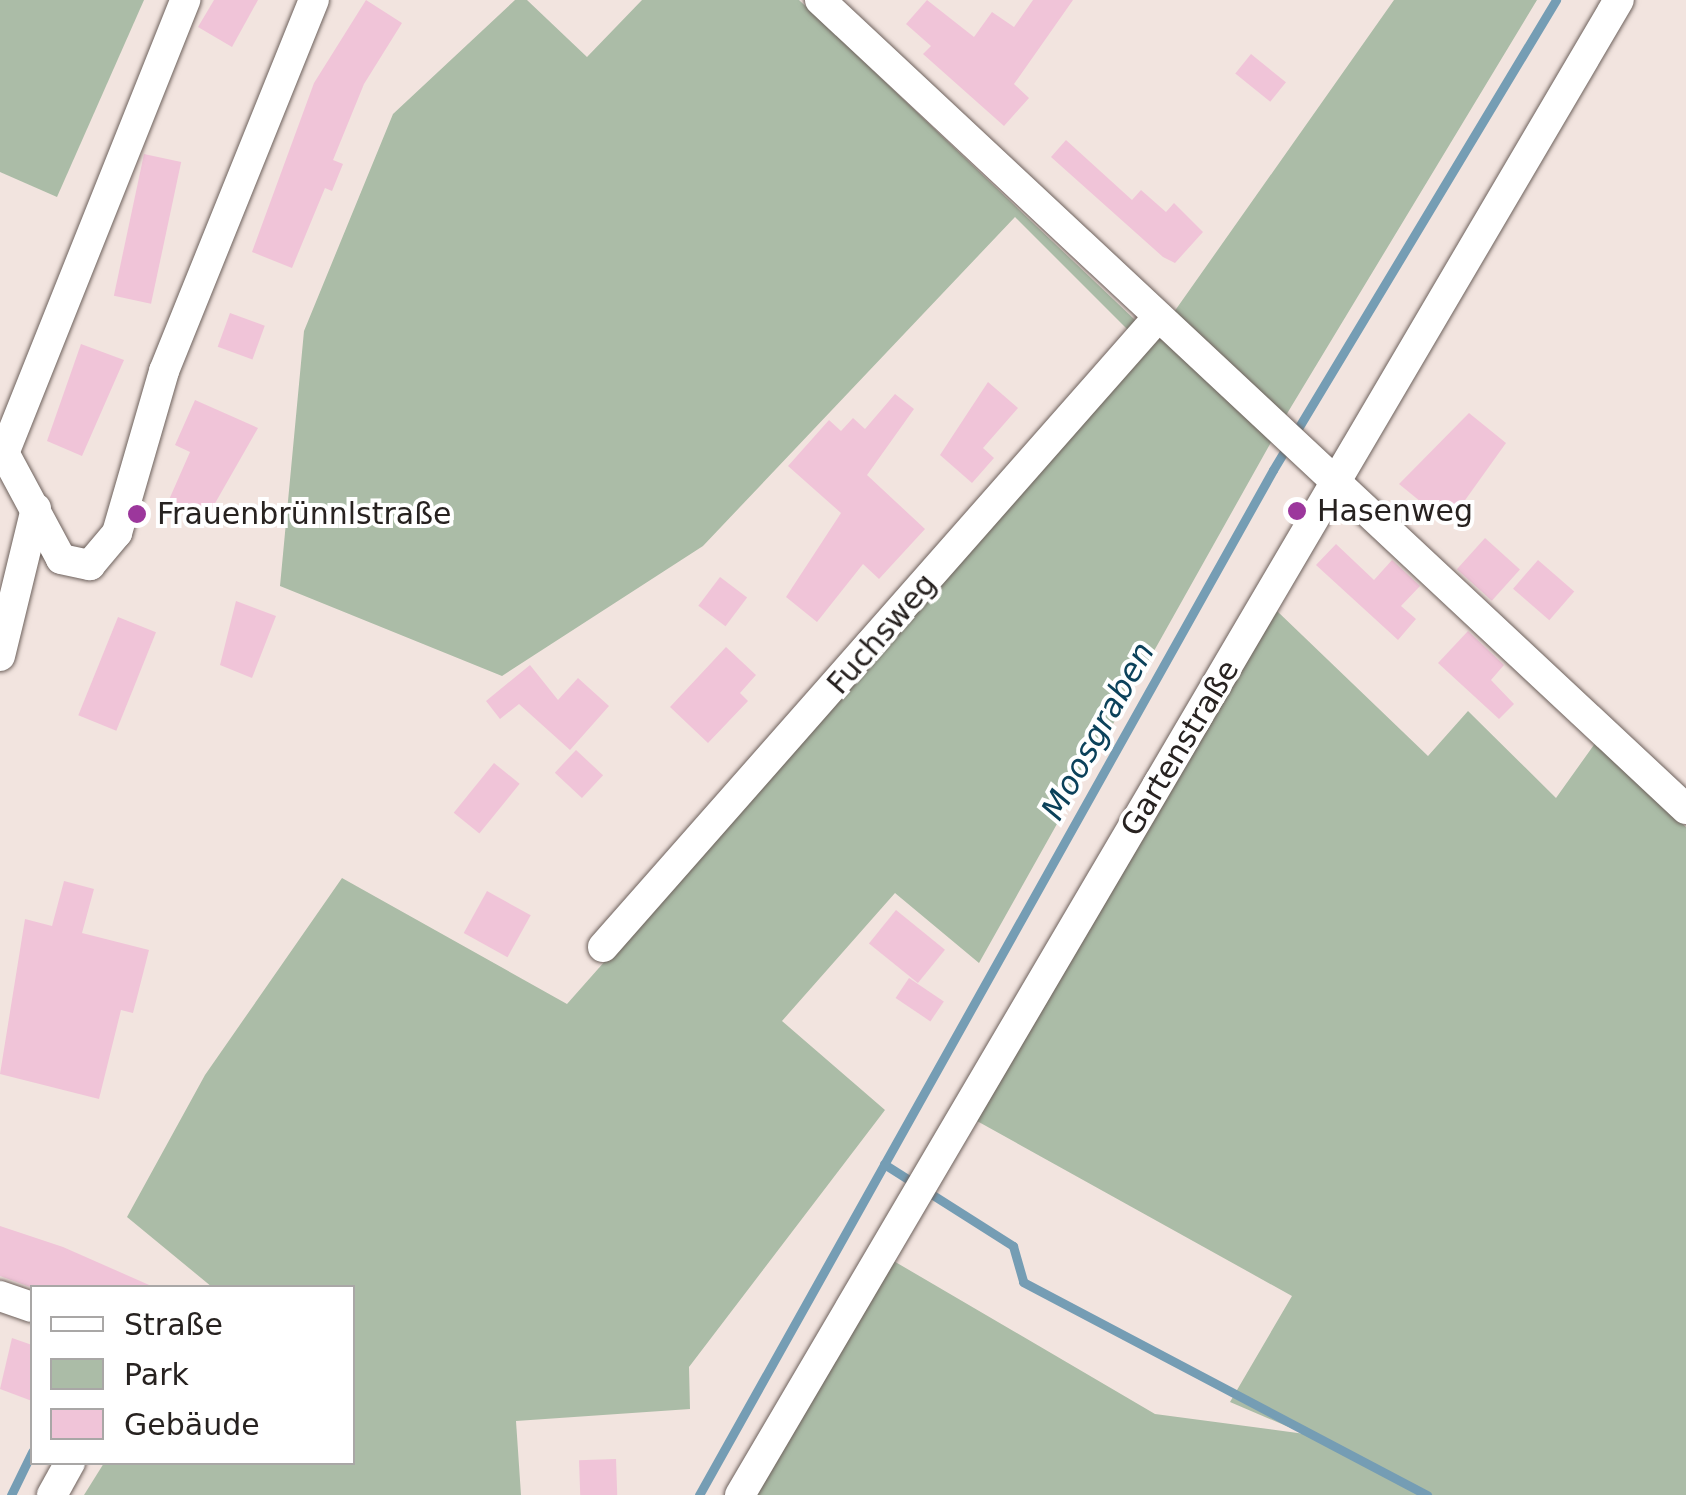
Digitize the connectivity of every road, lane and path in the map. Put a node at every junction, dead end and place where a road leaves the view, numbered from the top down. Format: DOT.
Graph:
graph roads {
  1 [pos="186,0"];
  2 [pos="314,0"];
  3 [pos="820,0"];
  4 [pos="1619,0"];
  5 [pos="1158,318"];
  6 [pos="2,448"];
  7 [pos="1337,481"];
  8 [pos="36,508"];
  9 [pos="0,656"];
  10 [pos="1686,809"];
  11 [pos="603,947"];
  12 [pos="0,1296"];
  13 [pos="30,1306"];
  14 [pos="68,1465"];
  15 [pos="52,1495"];
  16 [pos="740,1495"];
  1 -- 6 [label="street"];
  2 -- 8 [label="street"];
  3 -- 5 [label="street"];
  4 -- 7 [label="street, Gartenstraße"];
  5 -- 7 [label="street"];
  5 -- 11 [label="street, Fuchsweg"];
  6 -- 8 [label="street"];
  7 -- 10 [label="street"];
  7 -- 16 [label="street, Gartenstraße"];
  8 -- 9 [label="street"];
  12 -- 13 [label="street"];
  14 -- 15 [label="street"];
}
